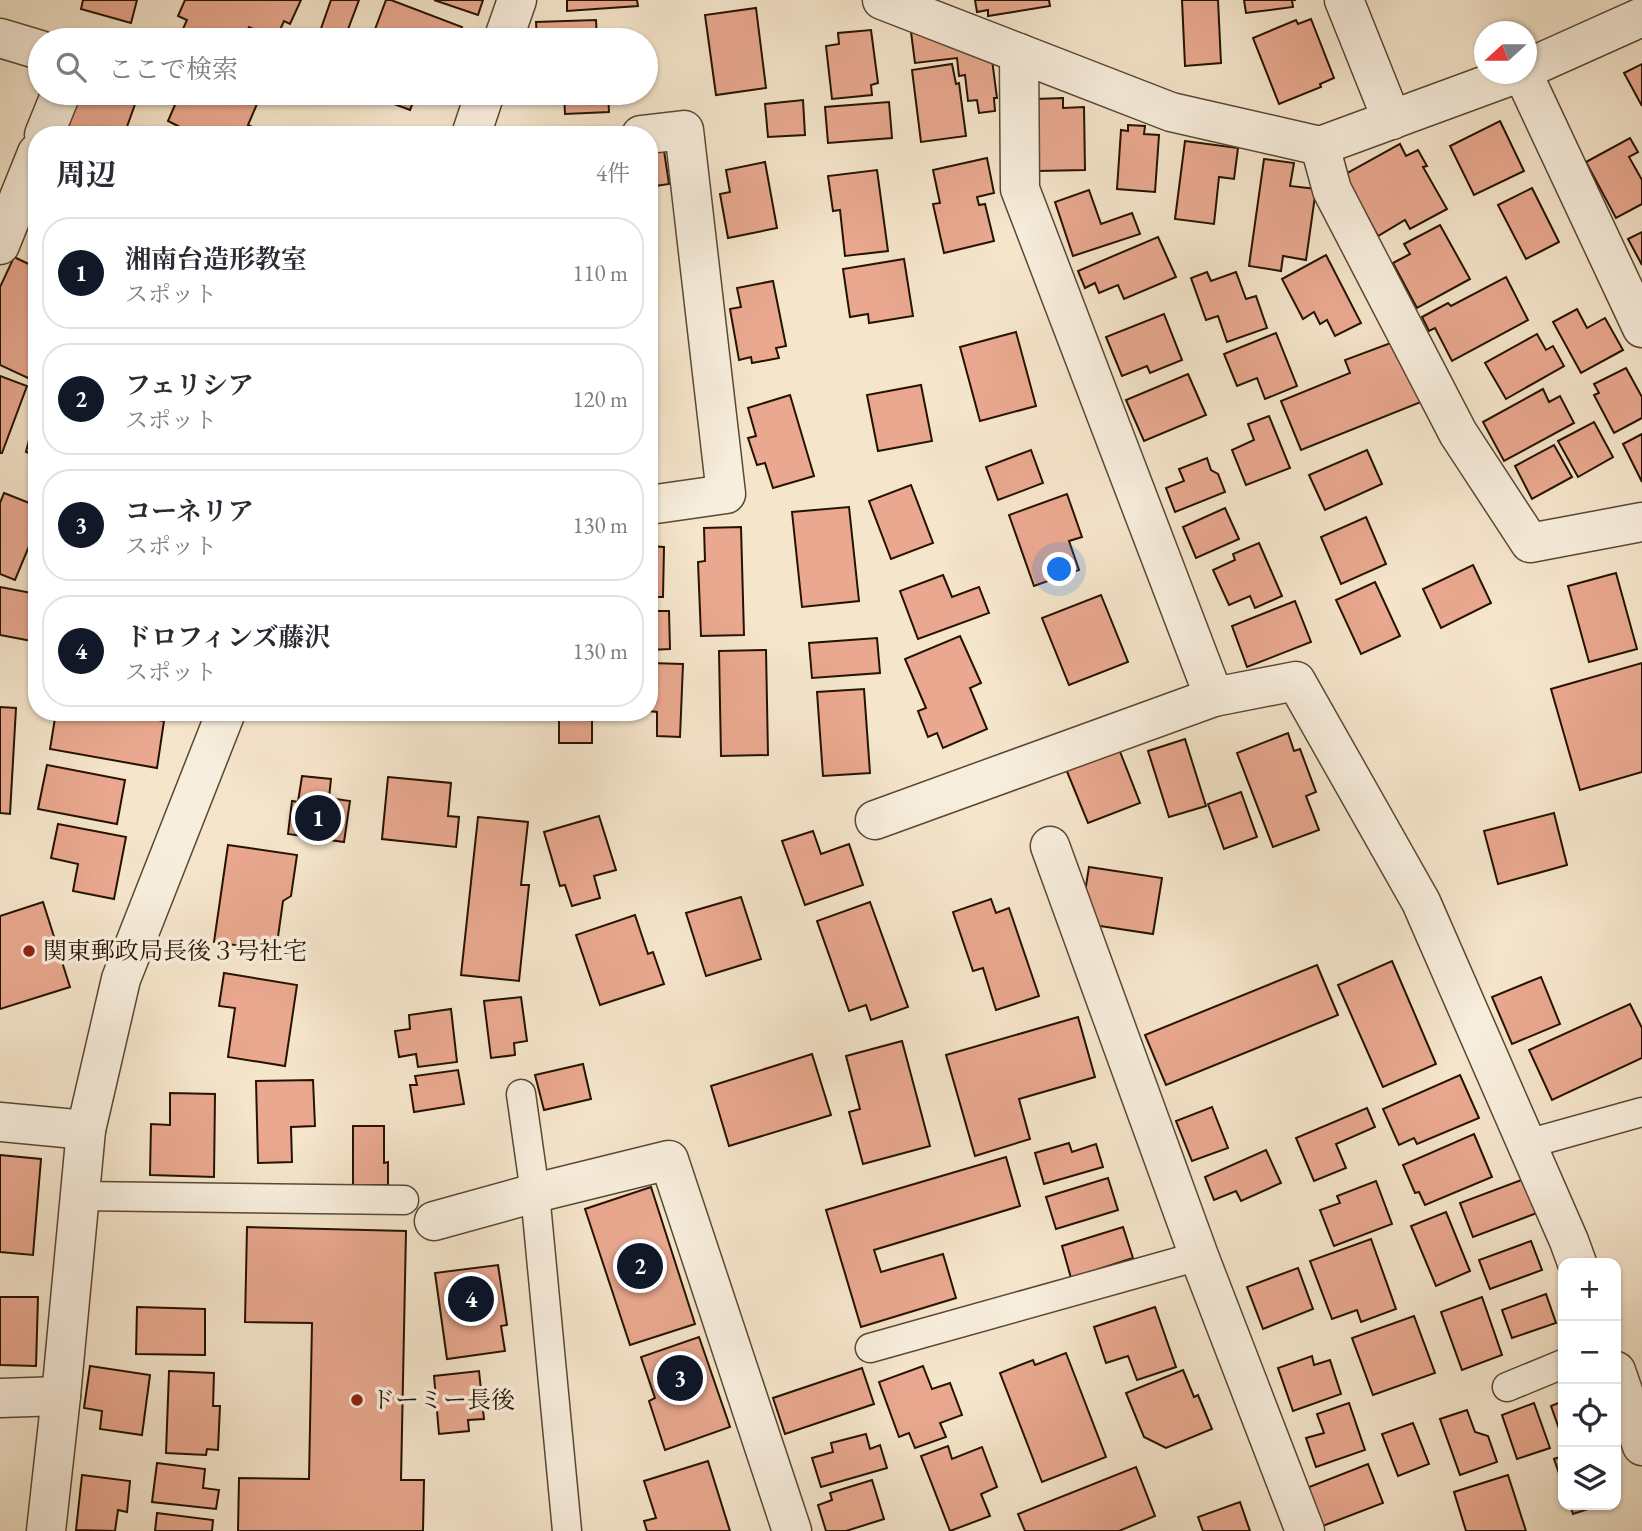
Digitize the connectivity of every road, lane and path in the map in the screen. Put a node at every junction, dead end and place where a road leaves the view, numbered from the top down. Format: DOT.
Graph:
graph roads {
  1 [pos="517,0"];
  2 [pos="882,0"];
  3 [pos="1344,0"];
  4 [pos="1642,17"];
  5 [pos="507,28"];
  6 [pos="0,38"];
  7 [pos="28,46"];
  8 [pos="1019,52"];
  9 [pos="1537,64"];
  10 [pos="1489,84"];
  11 [pos="1528,84"];
  12 [pos="56,105"];
  13 [pos="481,105"];
  14 [pos="1392,120"];
  15 [pos="48,126"];
  16 [pos="474,126"];
  17 [pos="658,133"];
  18 [pos="1320,146"];
  19 [pos="28,175"];
  20 [pos="0,245"];
  21 [pos="1642,328"];
  22 [pos="658,504"];
  23 [pos="1642,522"];
  24 [pos="1214,697"];
  25 [pos="222,721"];
  26 [pos="875,820"];
  27 [pos="1050,846"];
  28 [pos="521,1094"];
  29 [pos="1642,1112"];
  30 [pos="0,1122"];
  31 [pos="86,1130"];
  32 [pos="1527,1143"];
  33 [pos="535,1193"];
  34 [pos="79,1196"];
  35 [pos="419,1210"];
  36 [pos="1199,1256"];
  37 [pos="1575,1258"];
  38 [pos="870,1348"];
  39 [pos="1558,1366"];
  40 [pos="1621,1384"];
  41 [pos="1507,1387"];
  42 [pos="61,1396"];
  43 [pos="0,1398"];
  44 [pos="1642,1446"];
  45 [pos="46,1531"];
  46 [pos="567,1531"];
  47 [pos="792,1531"];
  48 [pos="1305,1531"];
  1 -- 5 [label="street"];
  2 -- 8 [label="street"];
  3 -- 14 [label="street"];
  4 -- 9 [label="street"];
  6 -- 7 [label="street"];
  8 -- 18 [label="street"];
  8 -- 24 [label="street"];
  10 -- 14 [label="street"];
  11 -- 21 [label="street"];
  12 -- 15 [label="street"];
  13 -- 16 [label="street"];
  14 -- 18 [label="street"];
  17 -- 22 [label="street"];
  18 -- 23 [label="street"];
  19 -- 20 [label="street"];
  24 -- 26 [label="street"];
  24 -- 32 [label="street"];
  25 -- 31 [label="street"];
  27 -- 36 [label="street"];
  28 -- 33 [label="lane"];
  29 -- 32 [label="lane"];
  30 -- 31 [label="street"];
  31 -- 34 [label="street"];
  32 -- 37 [label="street"];
  33 -- 35 [label="street"];
  33 -- 46 [label="lane"];
  33 -- 47 [label="street"];
  34 -- 35 [label="lane"];
  34 -- 42 [label="street"];
  36 -- 38 [label="lane"];
  36 -- 48 [label="street"];
  39 -- 41 [label="lane"];
  40 -- 44 [label="street"];
  42 -- 43 [label="street"];
  42 -- 45 [label="street"];
}
